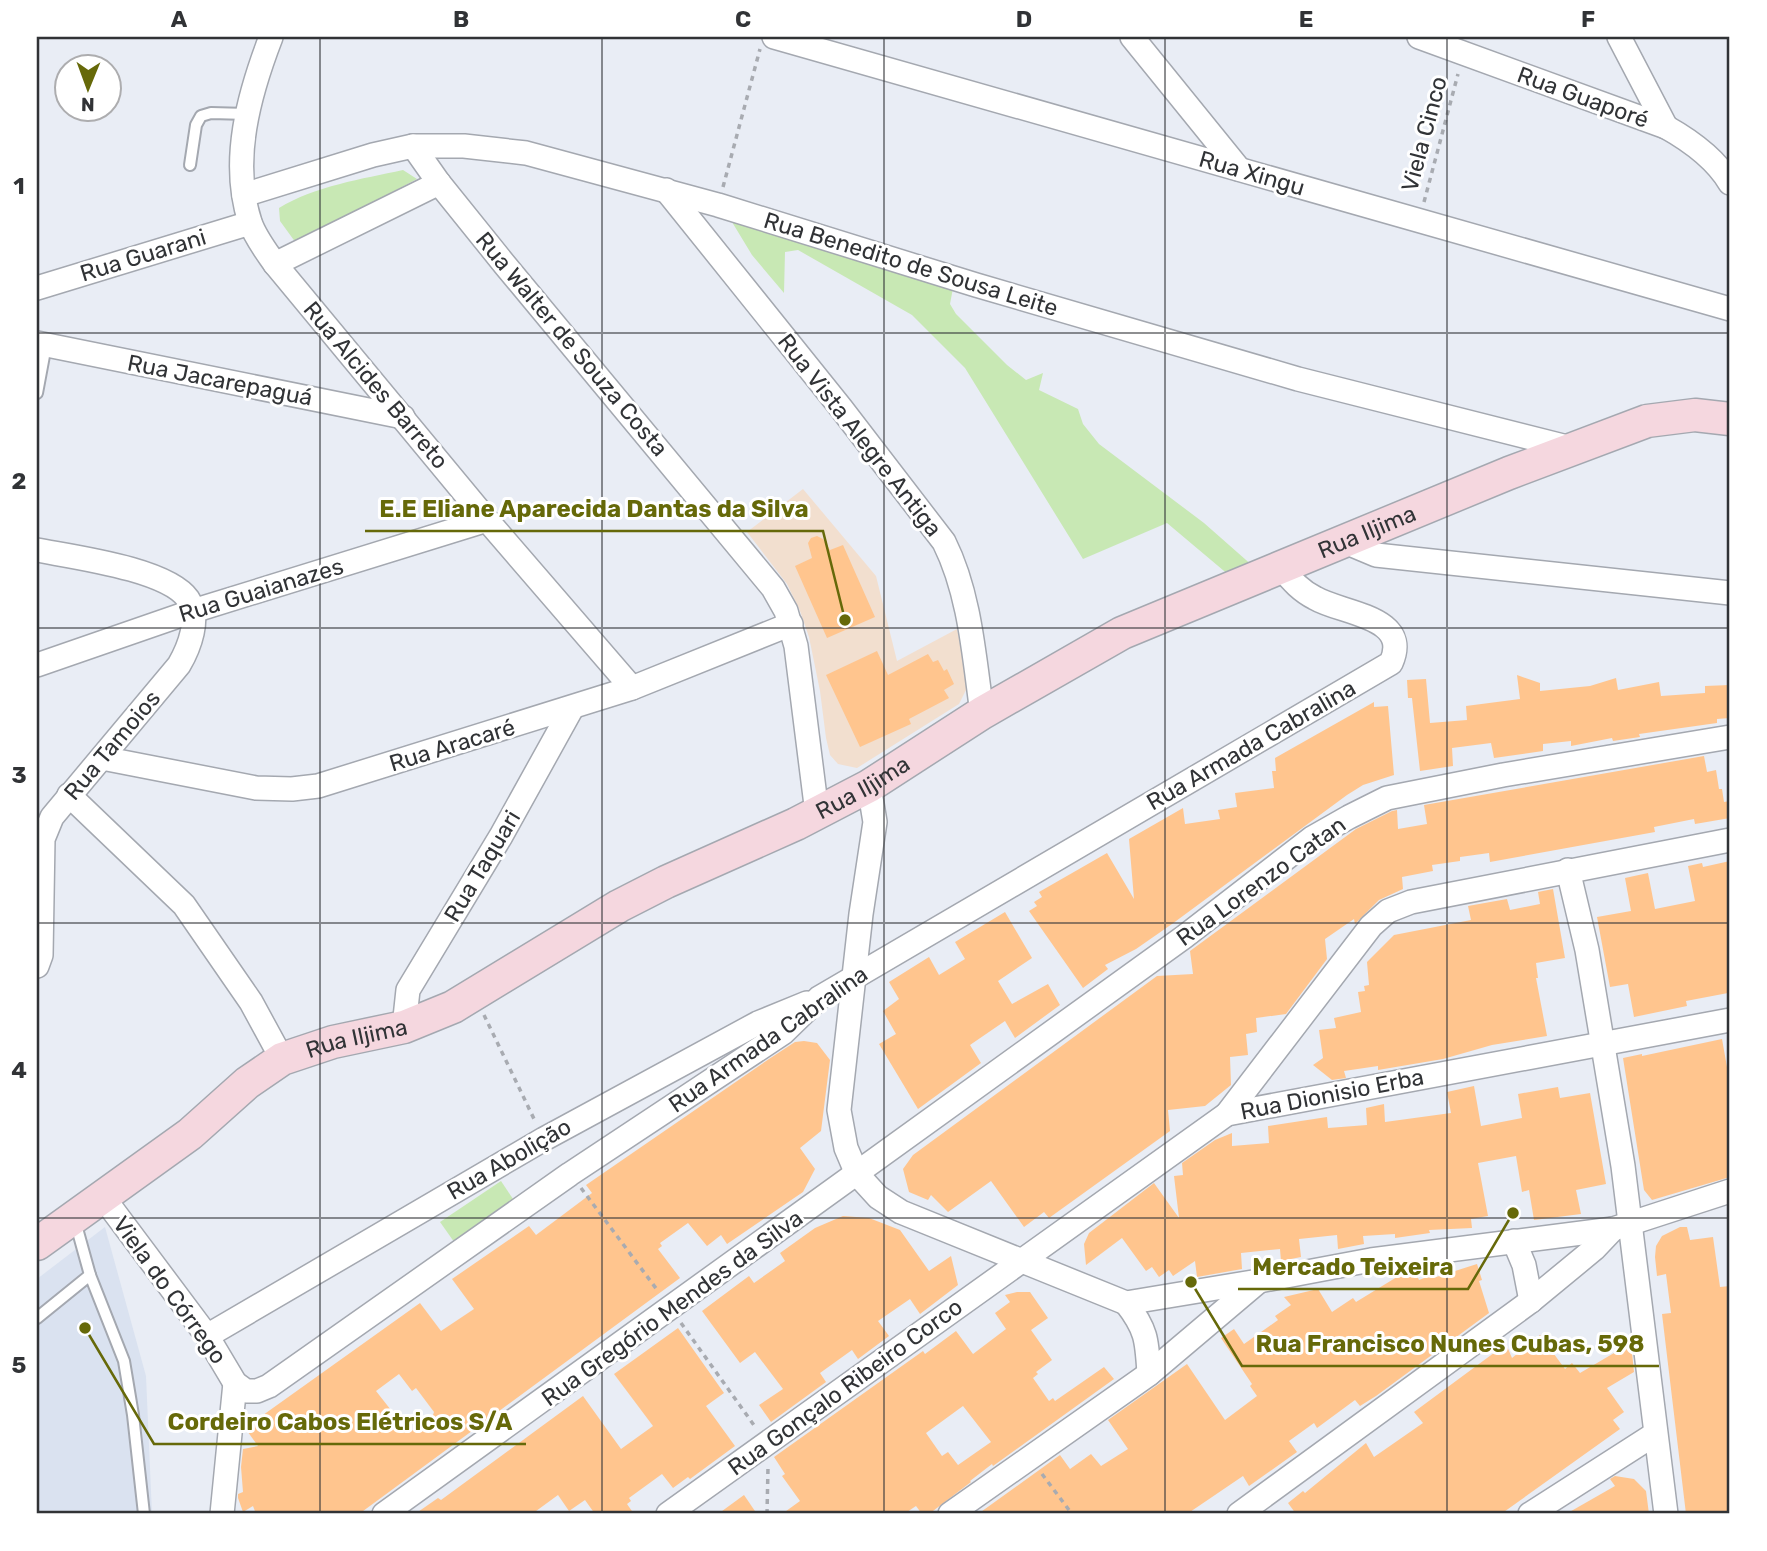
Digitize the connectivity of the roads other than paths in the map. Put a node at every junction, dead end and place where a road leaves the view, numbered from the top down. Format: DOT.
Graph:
graph roads {
  1 [pos="271,37"];
  2 [pos="774,37"];
  3 [pos="1132,37"];
  4 [pos="1419,37"];
  5 [pos="1619,37"];
  6 [pos="247,114"];
  7 [pos="1666,127"];
  8 [pos="413,146"];
  9 [pos="190,166"];
  10 [pos="1239,169"];
  11 [pos="439,183"];
  12 [pos="1730,183"];
  13 [pos="666,190"];
  14 [pos="244,194"];
  15 [pos="250,223"];
  16 [pos="275,264"];
  17 [pos="37,288"];
  18 [pos="1730,309"];
  19 [pos="41,344"];
  20 [pos="37,393"];
  21 [pos="403,417"];
  22 [pos="1730,419"];
  23 [pos="1575,449"];
  24 [pos="488,520"];
  25 [pos="1345,542"];
  26 [pos="37,550"];
  27 [pos="1282,569"];
  28 [pos="1730,593"];
  29 [pos="193,611"];
  30 [pos="790,624"];
  31 [pos="37,665"];
  32 [pos="632,688"];
  33 [pos="572,708"];
  34 [pos="982,713"];
  35 [pos="1730,737"];
  36 [pos="102,758"];
  37 [pos="869,786"];
  38 [pos="69,795"];
  39 [pos="817,813"];
  40 [pos="1730,840"];
  41 [pos="1568,870"];
  42 [pos="37,966"];
  43 [pos="856,976"];
  44 [pos="819,998"];
  45 [pos="1730,1020"];
  46 [pos="404,1027"];
  47 [pos="1602,1043"];
  48 [pos="282,1059"];
  49 [pos="1227,1114"];
  50 [pos="857,1174"];
  51 [pos="1730,1191"];
  52 [pos="103,1197"];
  53 [pos="74,1219"];
  54 [pos="1622,1227"];
  55 [pos="1514,1241"];
  56 [pos="37,1244"];
  57 [pos="1023,1260"];
  58 [pos="90,1275"];
  59 [pos="1259,1281"];
  60 [pos="1531,1301"];
  61 [pos="1126,1303"];
  62 [pos="37,1318"];
  63 [pos="207,1336"];
  64 [pos="1149,1374"];
  65 [pos="235,1383"];
  66 [pos="1655,1434"];
  67 [pos="144,1514"];
  68 [pos="222,1514"];
  69 [pos="384,1514"];
  70 [pos="668,1514"];
  71 [pos="950,1514"];
  72 [pos="1239,1514"];
  73 [pos="1530,1514"];
  74 [pos="1666,1514"];
  1 -- 6 [label="street, Rua Alcides Barreto"];
  2 -- 10 [label="street, Rua Xingu"];
  3 -- 10 [label="street"];
  4 -- 7 [label="street, Rua Guaporé"];
  5 -- 7 [label="street"];
  6 -- 9 [label="lane"];
  6 -- 14 [label="street, Rua Alcides Barreto"];
  7 -- 12 [label="street, Rua Guaporé"];
  8 -- 11 [label="street, Rua Walter de Souza Costa"];
  8 -- 13 [label="street, Rua Benedito de Sousa Leite"];
  8 -- 14 [label="street, Rua Benedito de Sousa Leite"];
  10 -- 18 [label="street, Rua Xingu"];
  11 -- 16 [label="street"];
  11 -- 30 [label="street, Rua Walter de Souza Costa"];
  13 -- 23 [label="street, Rua Benedito de Sousa Leite"];
  13 -- 34 [label="street, Rua Vista Alegre Antiga"];
  14 -- 15 [label="street, Rua Alcides Barreto"];
  15 -- 16 [label="street, Rua Alcides Barreto"];
  15 -- 17 [label="street, Rua Guarani"];
  16 -- 21 [label="street, Rua Alcides Barreto"];
  19 -- 20 [label="lane"];
  19 -- 21 [label="street, Rua Jacarepaguá"];
  21 -- 24 [label="street, Rua Alcides Barreto"];
  22 -- 23 [label="main road, Rua Iljima"];
  23 -- 25 [label="main road, Rua Iljima"];
  24 -- 29 [label="street, Rua Guaianazes"];
  24 -- 32 [label="street, Rua Alcides Barreto"];
  25 -- 27 [label="main road, Rua Iljima"];
  25 -- 28 [label="street"];
  26 -- 29 [label="street"];
  27 -- 34 [label="main road, Rua Iljima"];
  27 -- 43 [label="street, Rua Armada Cabralina"];
  29 -- 31 [label="street, Rua Guaianazes"];
  29 -- 36 [label="street, Rua Tamoios"];
  30 -- 32 [label="street, Rua Aracaré"];
  30 -- 39 [label="street, Rua Walter de Souza Costa"];
  32 -- 33 [label="street, Rua Aracaré"];
  33 -- 36 [label="street, Rua Aracaré"];
  33 -- 46 [label="street, Rua Taquari"];
  34 -- 37 [label="main road, Rua Iljima"];
  35 -- 50 [label="street, Rua Lorenzo Catan"];
  36 -- 38 [label="street, Rua Tamoios"];
  37 -- 39 [label="main road, Rua Iljima"];
  37 -- 43 [label="street"];
  38 -- 42 [label="street, Rua Tamoios"];
  38 -- 48 [label="street"];
  39 -- 46 [label="main road, Rua Iljima"];
  40 -- 41 [label="street"];
  41 -- 47 [label="street"];
  41 -- 49 [label="street"];
  43 -- 44 [label="street, Rua Armada Cabralina"];
  43 -- 50 [label="street"];
  44 -- 63 [label="street, Rua Abolição"];
  44 -- 65 [label="street, Rua Armada Cabralina"];
  45 -- 47 [label="street, Rua Dionisio Erba"];
  46 -- 48 [label="main road, Rua Iljima"];
  47 -- 49 [label="street, Rua Dionisio Erba"];
  47 -- 54 [label="street"];
  48 -- 52 [label="main road, Rua Iljima"];
  49 -- 57 [label="street, Rua Dionisio Erba"];
  50 -- 57 [label="street"];
  50 -- 69 [label="street, Rua Gregório Mendes da Silva"];
  51 -- 54 [label="street"];
  52 -- 53 [label="main road, Rua Iljima"];
  52 -- 63 [label="street, Viela do Córrego"];
  53 -- 56 [label="main road, Rua Iljima"];
  53 -- 58 [label="lane"];
  54 -- 55 [label="street"];
  54 -- 60 [label="street"];
  54 -- 66 [label="street"];
  55 -- 59 [label="street"];
  55 -- 60 [label="street"];
  57 -- 61 [label="street"];
  57 -- 70 [label="street, Rua Gonçalo Ribeiro Corco"];
  58 -- 62 [label="lane"];
  58 -- 67 [label="lane"];
  59 -- 61 [label="street"];
  59 -- 64 [label="street"];
  60 -- 72 [label="street"];
  61 -- 64 [label="street"];
  63 -- 65 [label="street, Viela do Córrego"];
  64 -- 71 [label="street"];
  65 -- 68 [label="street"];
  66 -- 73 [label="street"];
  66 -- 74 [label="street"];
}
